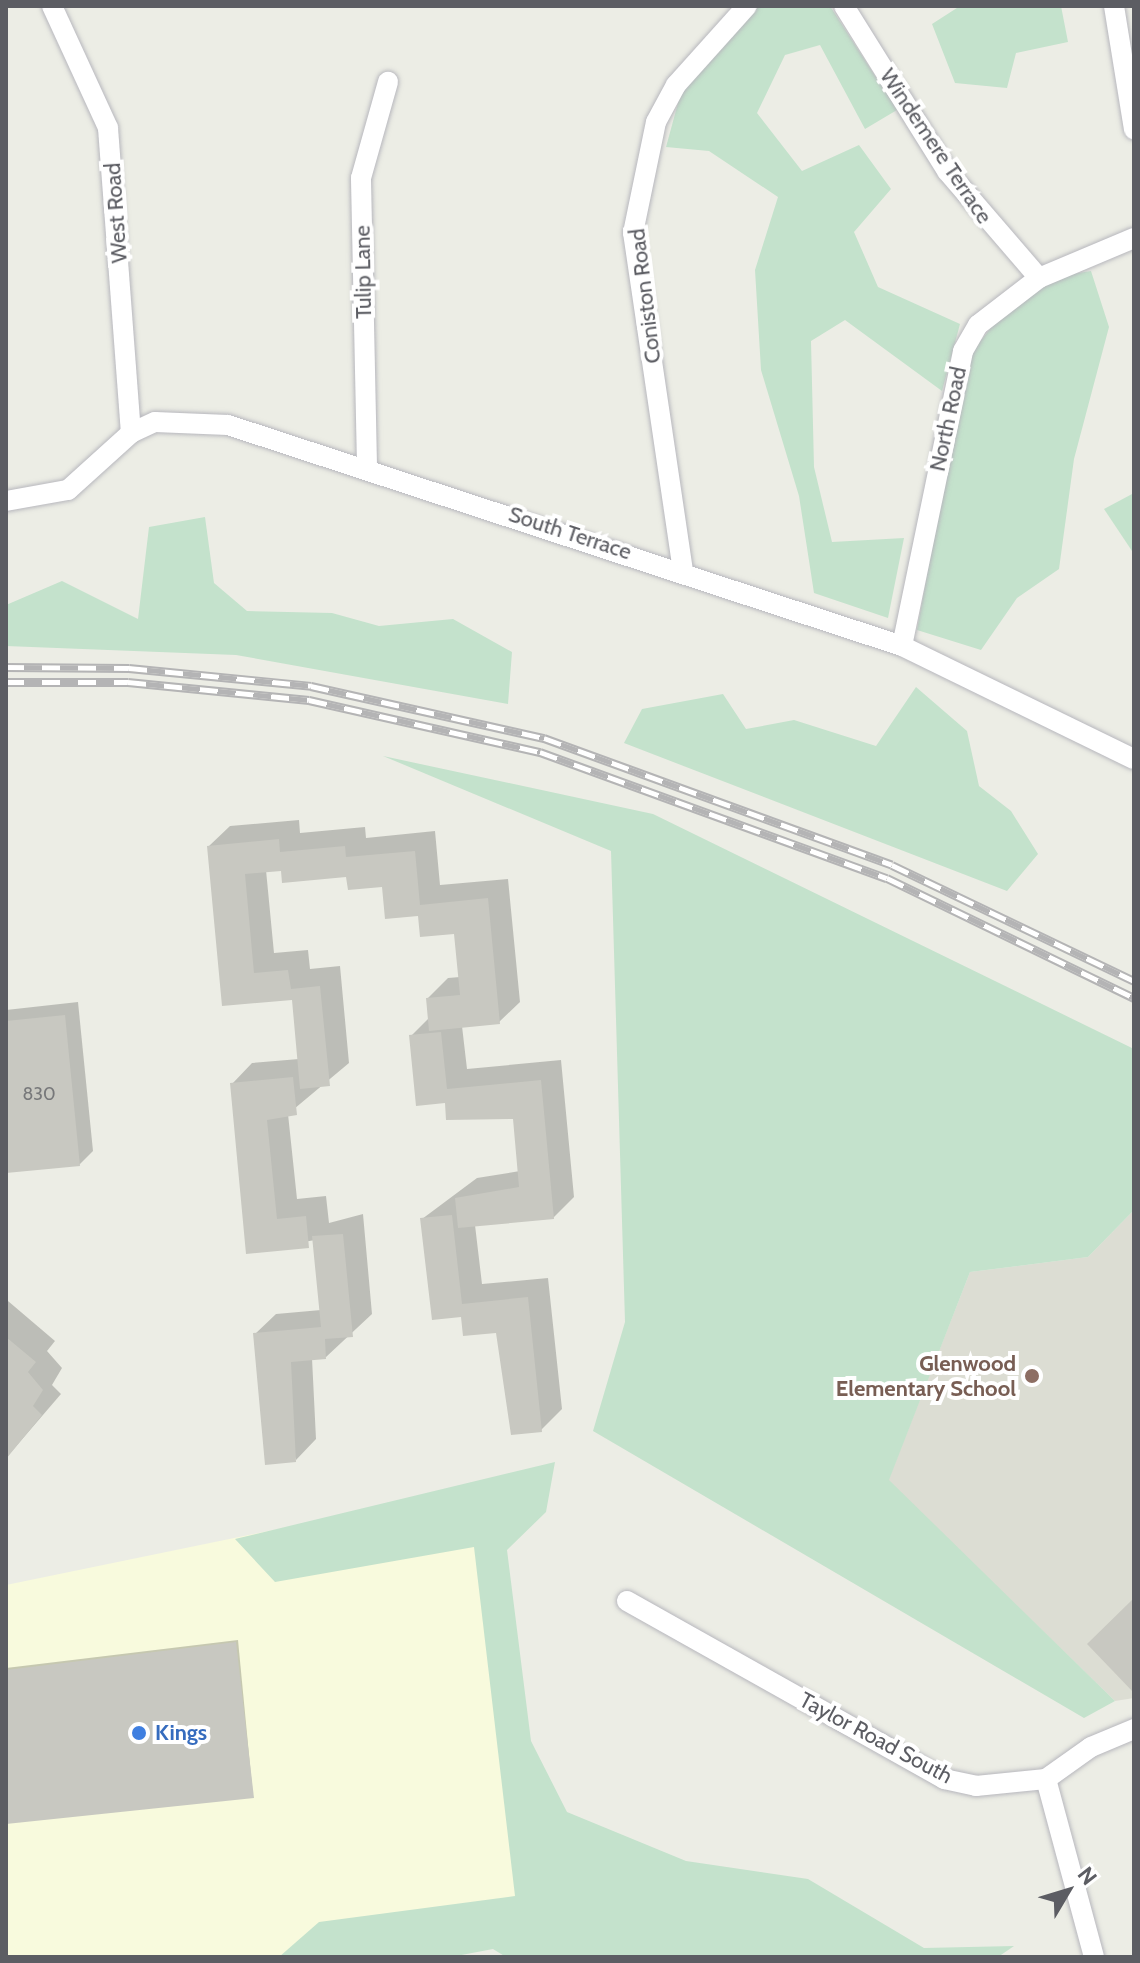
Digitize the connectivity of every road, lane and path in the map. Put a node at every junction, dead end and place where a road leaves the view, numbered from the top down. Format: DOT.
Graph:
graph roads {
  1 [pos="52,6"];
  2 [pos="747,6"];
  3 [pos="844,6"];
  4 [pos="1114,6"];
  5 [pos="388,82"];
  6 [pos="1134,126"];
  7 [pos="1134,238"];
  8 [pos="1039,278"];
  9 [pos="131,433"];
  10 [pos="367,466"];
  11 [pos="6,501"];
  12 [pos="683,571"];
  13 [pos="902,646"];
  14 [pos="1134,759"];
  15 [pos="627,1601"];
  16 [pos="1134,1729"];
  17 [pos="1046,1779"];
  18 [pos="1094,1957"];
  1 -- 9 [label="street, West Road"];
  2 -- 12 [label="street, Coniston Road"];
  3 -- 8 [label="street, Windemere Terrace"];
  4 -- 6 [label="street"];
  5 -- 10 [label="street, Tulip Lane"];
  7 -- 8 [label="street, North Road"];
  8 -- 13 [label="street, North Road"];
  9 -- 10 [label="street, South Terrace"];
  9 -- 11 [label="street, South Terrace"];
  10 -- 12 [label="street, South Terrace"];
  12 -- 13 [label="street, South Terrace"];
  13 -- 14 [label="street, South Terrace"];
  15 -- 17 [label="street, Taylor Road South"];
  16 -- 17 [label="street, Taylor Road South"];
  17 -- 18 [label="street"];
}
